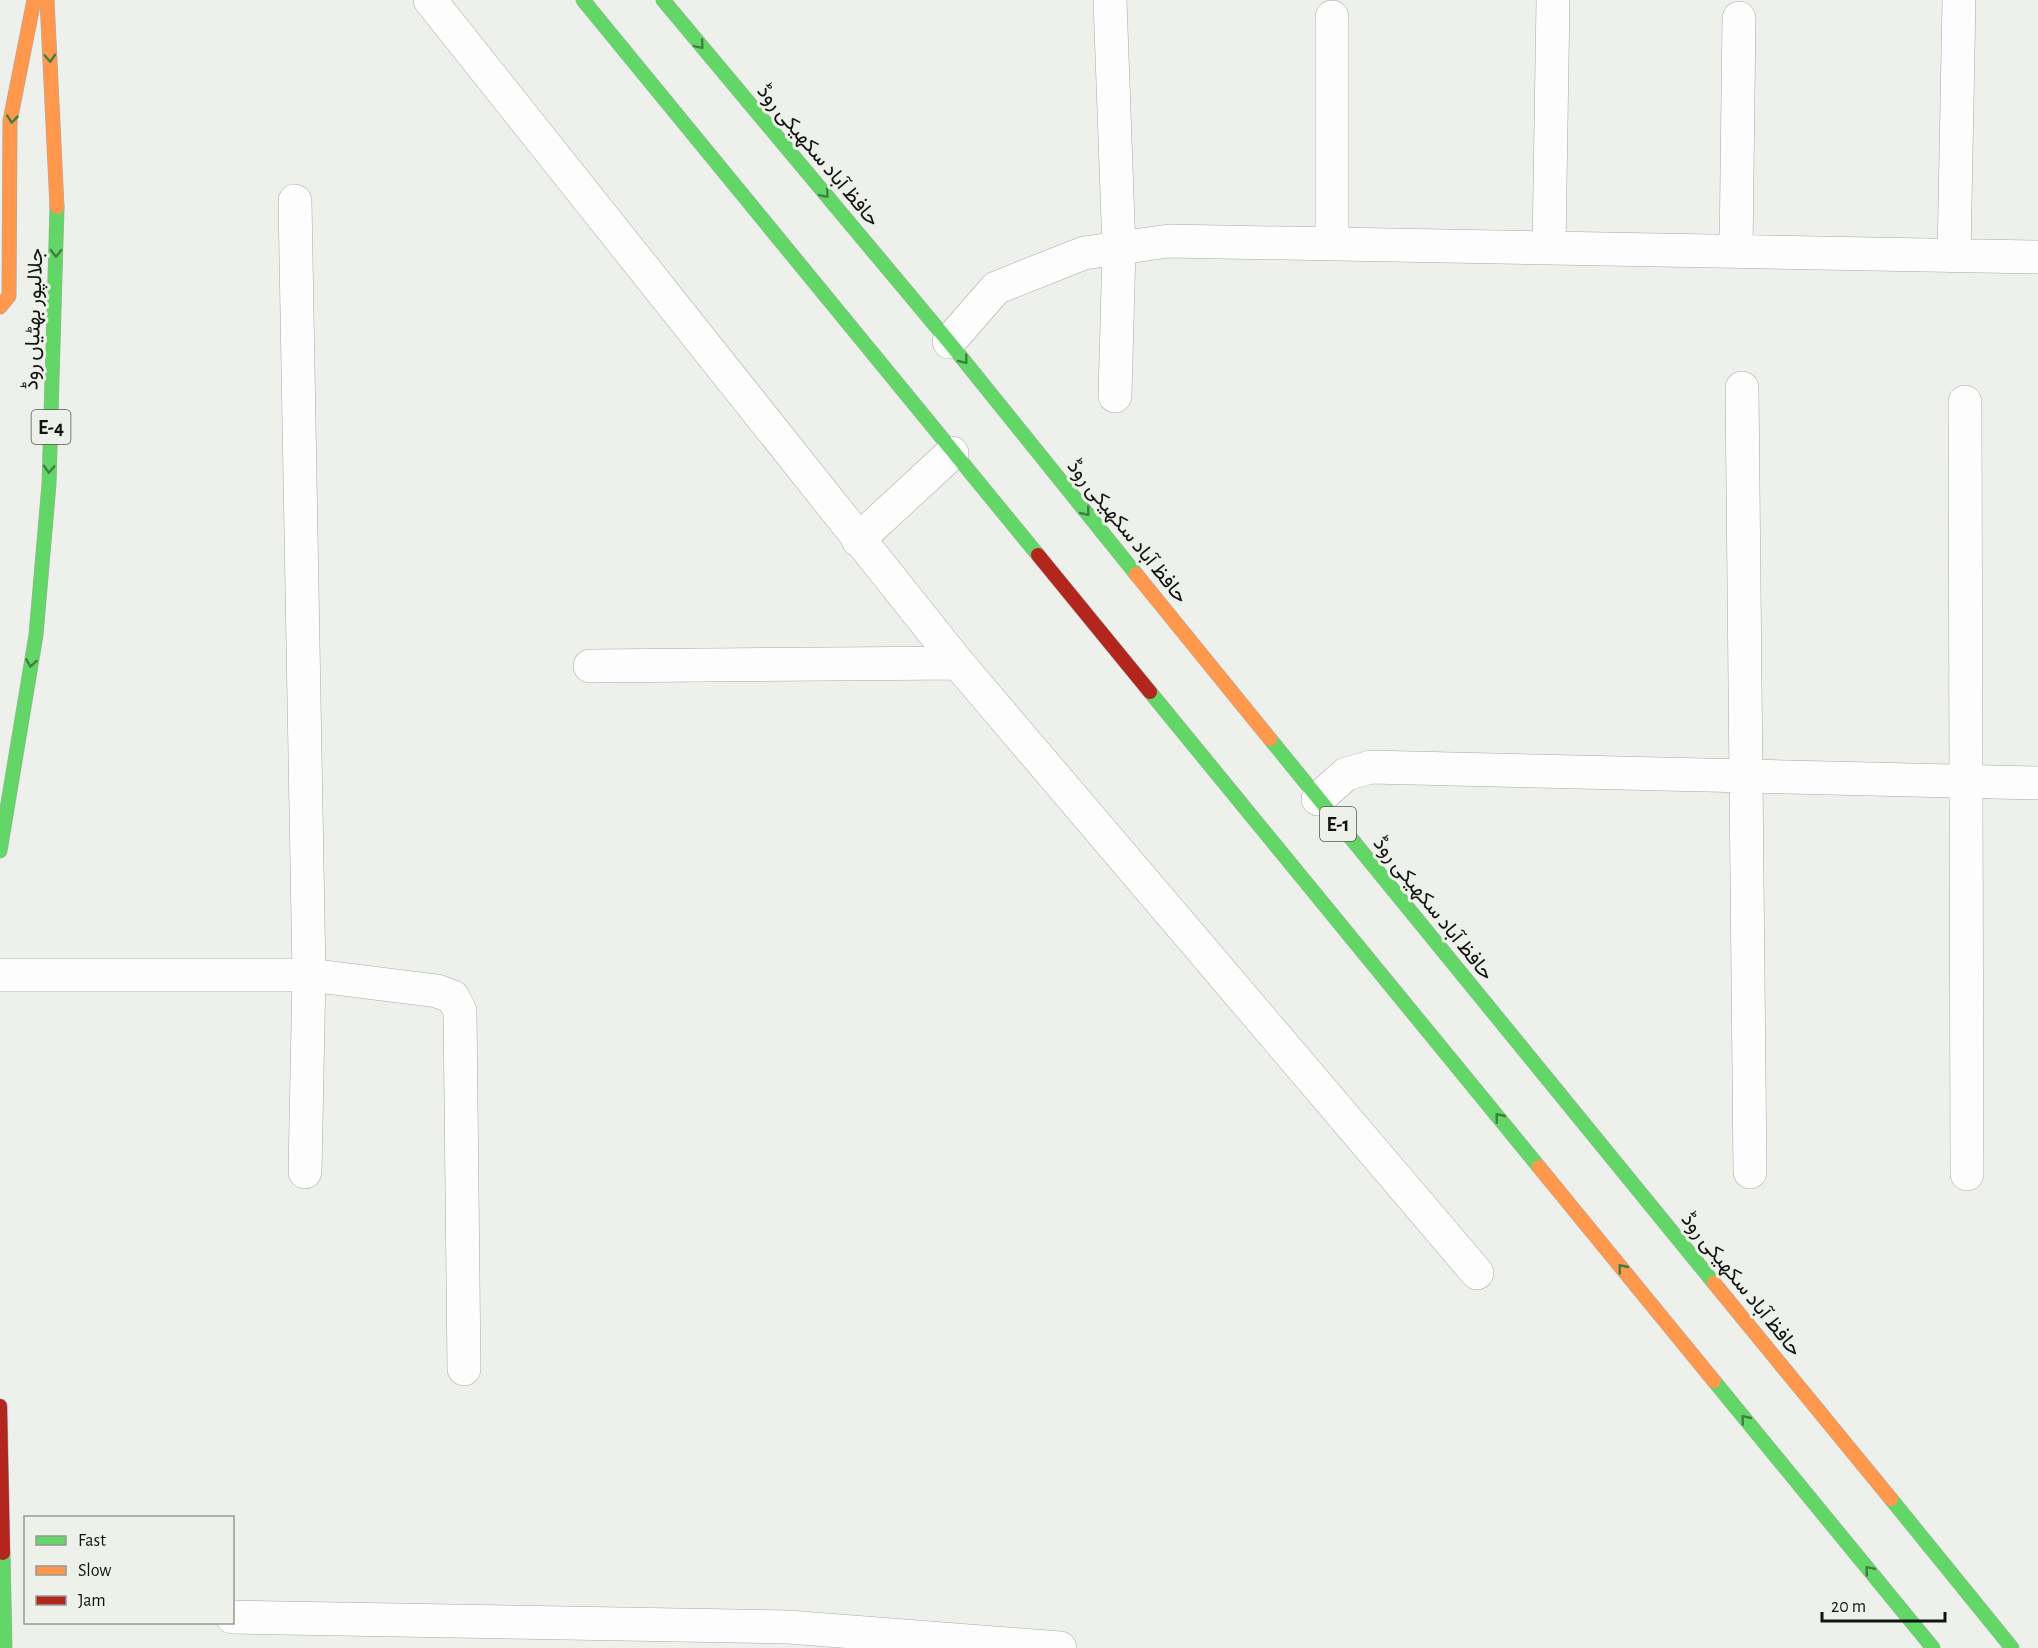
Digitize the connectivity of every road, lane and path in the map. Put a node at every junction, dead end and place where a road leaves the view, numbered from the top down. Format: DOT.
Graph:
graph roads {
  1 [pos="34,0"];
  2 [pos="47,0"];
  3 [pos="430,0"];
  4 [pos="583,0"];
  5 [pos="663,0"];
  6 [pos="1110,0"];
  7 [pos="1553,0"];
  8 [pos="1959,0"];
  9 [pos="1332,16"];
  10 [pos="1739,18"];
  11 [pos="295,201"];
  12 [pos="1332,244"];
  13 [pos="1549,248"];
  14 [pos="1119,249"];
  15 [pos="1736,252"];
  16 [pos="1954,256"];
  17 [pos="2038,257"];
  18 [pos="0,307"];
  19 [pos="949,342"];
  20 [pos="1742,388"];
  21 [pos="1115,396"];
  22 [pos="1965,402"];
  23 [pos="952,453"];
  24 [pos="863,535"];
  25 [pos="958,663"];
  26 [pos="590,666"];
  27 [pos="1746,776"];
  28 [pos="1966,781"];
  29 [pos="2038,783"];
  30 [pos="1318,799"];
  31 [pos="0,851"];
  32 [pos="0,975"];
  33 [pos="309,975"];
  34 [pos="305,1172"];
  35 [pos="1750,1172"];
  36 [pos="1967,1174"];
  37 [pos="1477,1273"];
  38 [pos="464,1369"];
  39 [pos="0,1406"];
  40 [pos="10,1613"];
  41 [pos="234,1617"];
  42 [pos="715,1637"];
  43 [pos="788,1637"];
  44 [pos="5,1648"];
  45 [pos="1060,1648"];
  46 [pos="1933,1648"];
  47 [pos="2012,1648"];
  1 -- 18 [label="highway, one-way"];
  2 -- 31 [label="highway, جلالپور بھٹیاں روڈ / E-4, one-way"];
  3 -- 24 [label="street"];
  4 -- 23 [label="highway"];
  5 -- 19 [label="highway, حافظ آباد سکھیکی روڈ / E-1, one-way"];
  6 -- 14 [label="street"];
  7 -- 13 [label="street"];
  8 -- 16 [label="street"];
  9 -- 12 [label="street"];
  10 -- 15 [label="street"];
  11 -- 33 [label="street"];
  12 -- 13 [label="street"];
  12 -- 14 [label="street"];
  13 -- 15 [label="street"];
  14 -- 19 [label="street"];
  14 -- 21 [label="street"];
  15 -- 16 [label="street"];
  16 -- 17 [label="street"];
  19 -- 30 [label="highway, حافظ آباد سکھیکی روڈ / E-1, one-way"];
  20 -- 27 [label="street"];
  22 -- 28 [label="street"];
  23 -- 24 [label="street"];
  46 -- 23 [label="highway, one-way"];
  24 -- 25 [label="street"];
  25 -- 26 [label="street"];
  25 -- 37 [label="street"];
  27 -- 28 [label="street"];
  27 -- 30 [label="street"];
  27 -- 35 [label="street"];
  28 -- 29 [label="street"];
  28 -- 36 [label="street"];
  30 -- 47 [label="highway, حافظ آباد سکھیکی روڈ / E-1"];
  32 -- 33 [label="street"];
  33 -- 34 [label="street"];
  33 -- 38 [label="street"];
  39 -- 40 [label="highway"];
  40 -- 44 [label="highway"];
  41 -- 42 [label="street"];
  42 -- 43 [label="street"];
  43 -- 45 [label="street"];
}
